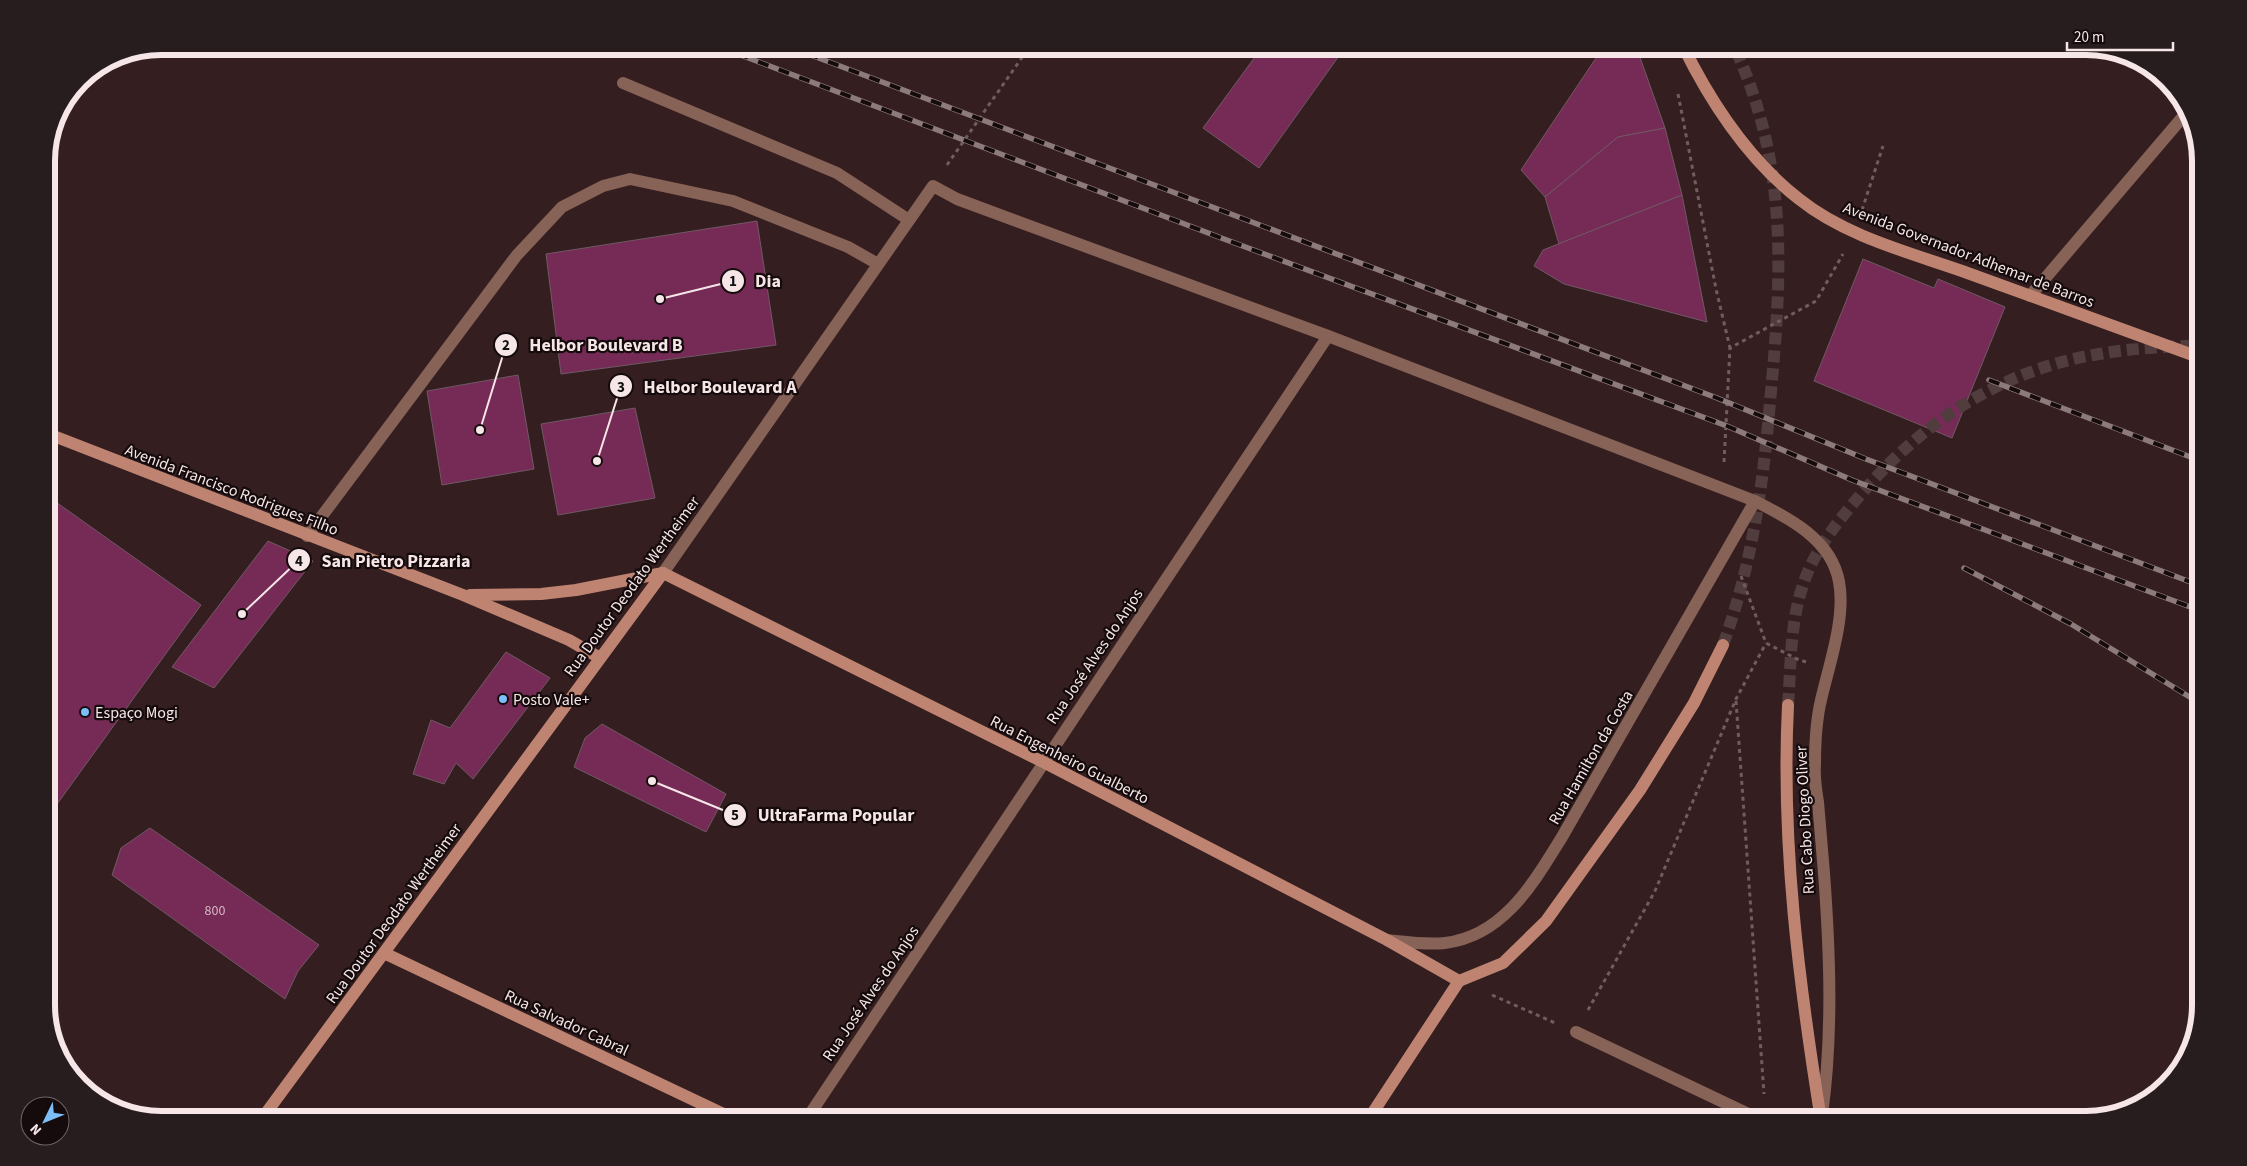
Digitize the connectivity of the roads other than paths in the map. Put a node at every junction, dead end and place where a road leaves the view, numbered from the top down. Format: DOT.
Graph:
graph roads {
  1 [pos="1688,55"];
  2 [pos="623,83"];
  3 [pos="2182,117"];
  4 [pos="932,186"];
  5 [pos="909,220"];
  6 [pos="878,264"];
  7 [pos="2030,296"];
  8 [pos="1328,336"];
  9 [pos="2192,355"];
  10 [pos="55,437"];
  11 [pos="1755,501"];
  12 [pos="307,536"];
  13 [pos="663,572"];
  14 [pos="462,595"];
  15 [pos="1723,645"];
  16 [pos="600,658"];
  17 [pos="1788,705"];
  18 [pos="1043,762"];
  19 [pos="1387,940"];
  20 [pos="384,953"];
  21 [pos="1459,981"];
  22 [pos="1576,1032"];
  23 [pos="268,1111"];
  24 [pos="717,1111"];
  25 [pos="812,1111"];
  26 [pos="1374,1111"];
  27 [pos="1742,1111"];
  28 [pos="1820,1111"];
  29 [pos="1822,1111"];
  1 -- 7 [label="main road, Avenida Governador Adhemar de Barros"];
  2 -- 5 [label="street"];
  3 -- 7 [label="street"];
  4 -- 5 [label="street, Rua Doutor Deodato Wertheimer"];
  4 -- 8 [label="street, Rua Cabo Diogo Oliver"];
  5 -- 6 [label="street, Rua Doutor Deodato Wertheimer"];
  6 -- 12 [label="street"];
  6 -- 13 [label="street, Rua Doutor Deodato Wertheimer"];
  7 -- 9 [label="main road, Avenida Governador Adhemar de Barros"];
  8 -- 11 [label="street, Rua Cabo Diogo Oliver"];
  8 -- 18 [label="street, Rua José Alves do Anjos"];
  10 -- 12 [label="main road, Avenida Francisco Rodrigues Filho"];
  11 -- 19 [label="street, Rua Hamilton da Costa"];
  11 -- 29 [label="street, Rua Cabo Diogo Oliver"];
  12 -- 14 [label="main road, Avenida Francisco Rodrigues Filho"];
  13 -- 14 [label="main road, Avenida Francisco Rodrigues Filho"];
  13 -- 16 [label="main road, Rua Doutor Deodato Wertheimer"];
  13 -- 18 [label="main road, Rua Engenheiro Gualberto"];
  14 -- 16 [label="main road, Avenida Francisco Rodrigues Filho"];
  15 -- 21 [label="main road"];
  16 -- 20 [label="main road, Rua Doutor Deodato Wertheimer"];
  17 -- 28 [label="main road"];
  18 -- 19 [label="main road, Rua Engenheiro Gualberto"];
  18 -- 25 [label="street, Rua José Alves do Anjos"];
  19 -- 21 [label="main road, Rua Engenheiro Gualberto"];
  20 -- 23 [label="main road, Rua Doutor Deodato Wertheimer"];
  20 -- 24 [label="main road, Rua Salvador Cabral"];
  21 -- 26 [label="main road"];
  22 -- 27 [label="street"];
}
